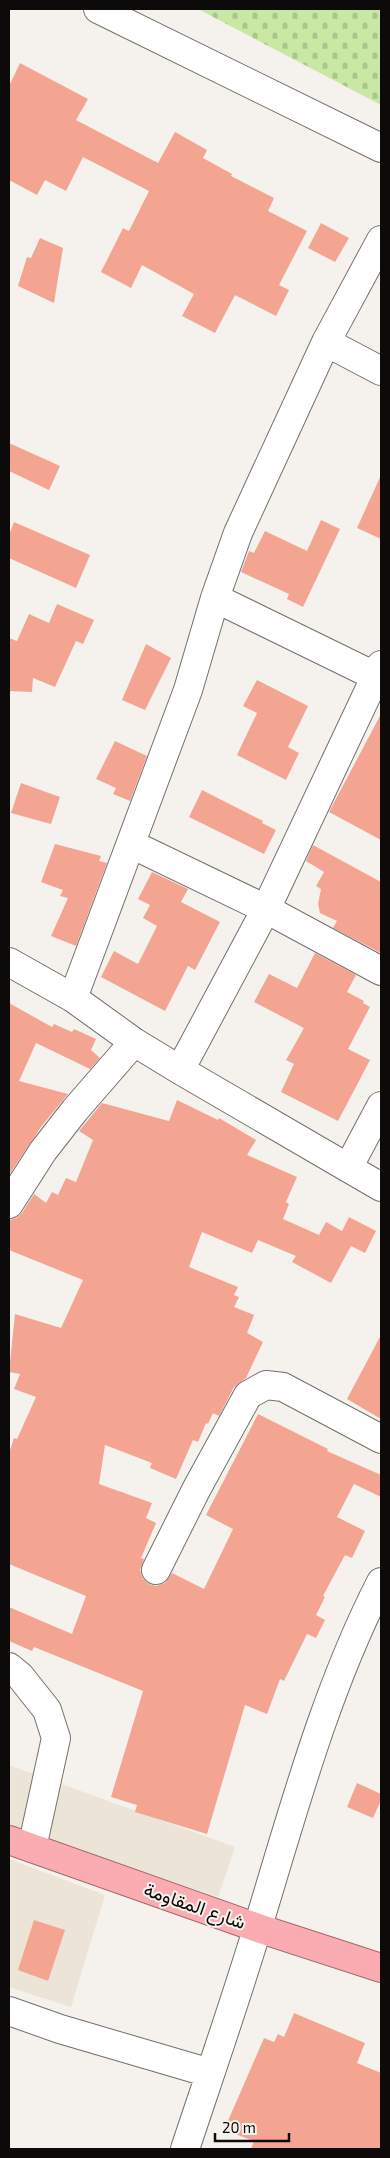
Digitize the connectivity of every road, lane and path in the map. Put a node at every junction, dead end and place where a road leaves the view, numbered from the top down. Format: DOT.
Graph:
graph roads {
  1 [pos="98,9"];
  2 [pos="381,148"];
  3 [pos="381,240"];
  4 [pos="326,342"];
  5 [pos="381,371"];
  6 [pos="215,598"];
  7 [pos="379,673"];
  8 [pos="131,844"];
  9 [pos="266,909"];
  10 [pos="9,962"];
  11 [pos="381,971"];
  12 [pos="73,998"];
  13 [pos="134,1042"];
  14 [pos="180,1070"];
  15 [pos="381,1106"];
  16 [pos="348,1168"];
  17 [pos="381,1187"];
  18 [pos="9,1204"];
  19 [pos="381,1439"];
  20 [pos="156,1570"];
  21 [pos="377,1598"];
  22 [pos="9,1668"];
  23 [pos="20,1844"];
  24 [pos="258,1928"];
  25 [pos="381,1968"];
  26 [pos="9,2011"];
  27 [pos="210,2073"];
  28 [pos="185,2149"];
  1 -- 2 [label="street"];
  3 -- 4 [label="street"];
  4 -- 5 [label="street"];
  4 -- 6 [label="street"];
  6 -- 7 [label="street"];
  6 -- 8 [label="street"];
  7 -- 9 [label="street"];
  8 -- 9 [label="street"];
  8 -- 12 [label="street"];
  9 -- 11 [label="street"];
  9 -- 14 [label="street"];
  10 -- 12 [label="street"];
  12 -- 13 [label="street"];
  13 -- 14 [label="street"];
  13 -- 18 [label="street"];
  14 -- 16 [label="street"];
  15 -- 16 [label="street"];
  16 -- 17 [label="street"];
  19 -- 20 [label="street"];
  21 -- 24 [label="street"];
  22 -- 23 [label="street"];
  23 -- 24 [label="highway, شارع المقاومة"];
  24 -- 25 [label="highway, شارع المقاومة"];
  24 -- 27 [label="street"];
  26 -- 27 [label="street"];
  27 -- 28 [label="street"];
}
